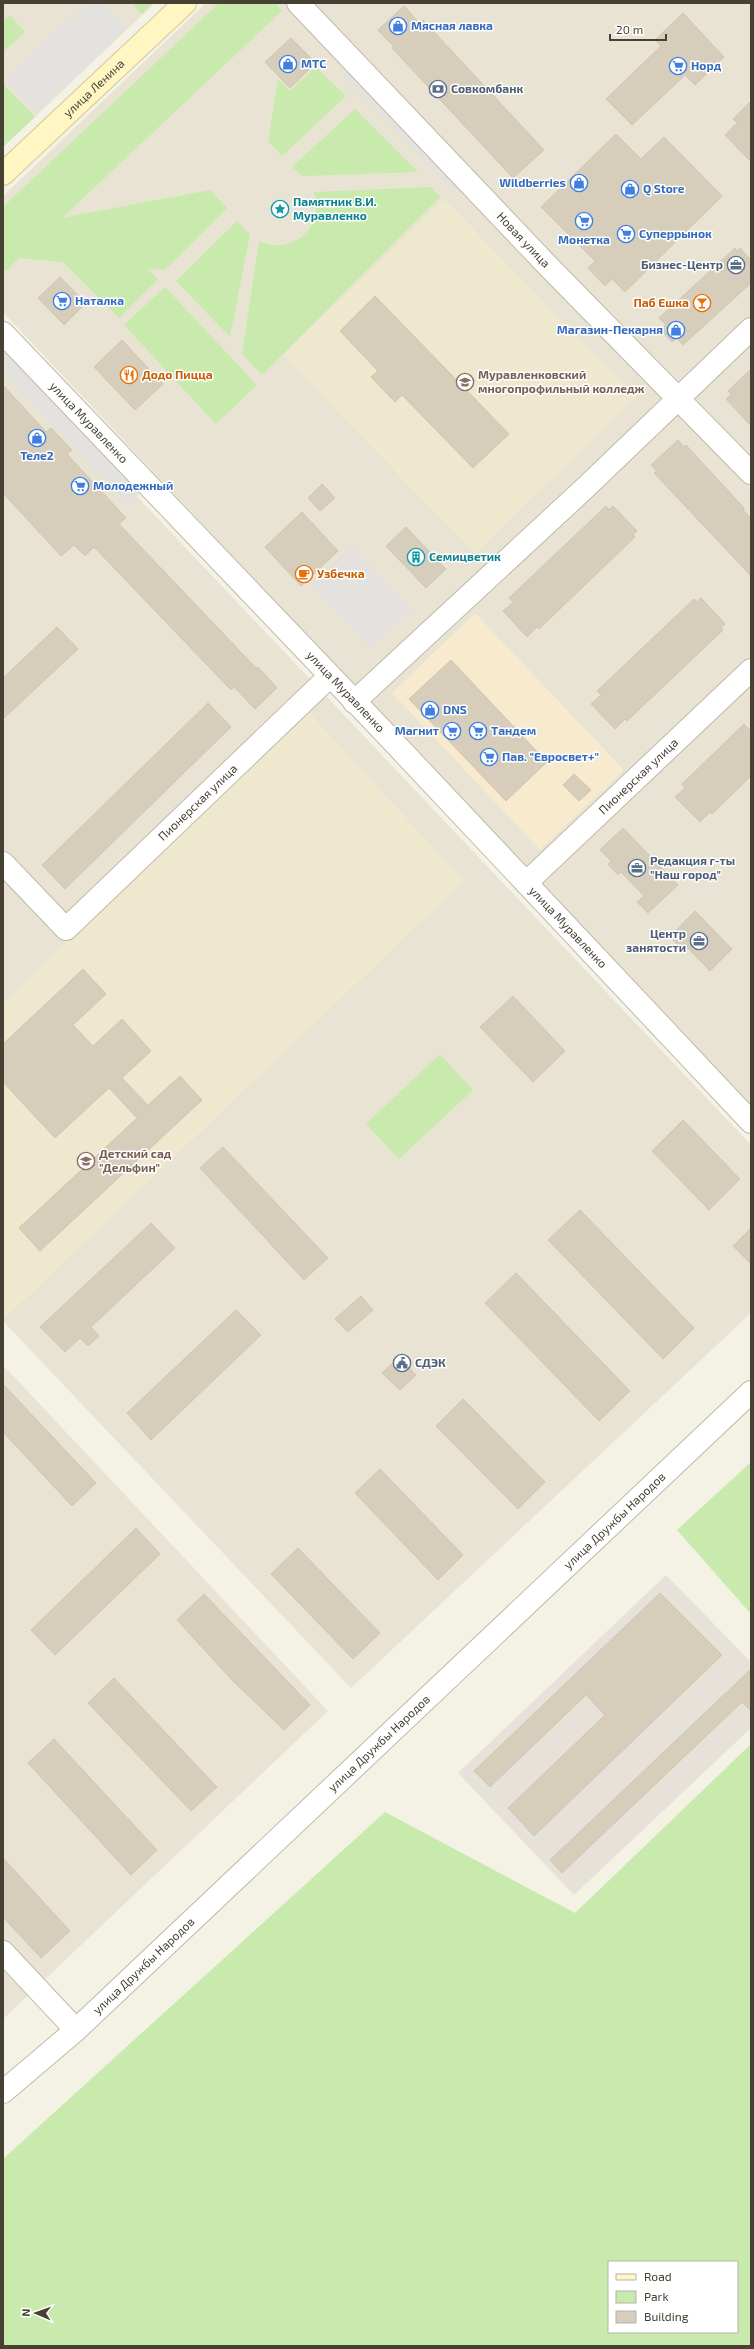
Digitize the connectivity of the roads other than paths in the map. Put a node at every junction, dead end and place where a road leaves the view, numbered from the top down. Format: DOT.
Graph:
graph roads {
  1 [pos="185,3"];
  2 [pos="298,3"];
  3 [pos="3,174"];
  4 [pos="751,329"];
  5 [pos="3,333"];
  6 [pos="678,398"];
  7 [pos="751,474"];
  8 [pos="751,670"];
  9 [pos="330,676"];
  10 [pos="354,702"];
  11 [pos="3,863"];
  12 [pos="526,884"];
  13 [pos="751,1122"];
  14 [pos="751,1392"];
  15 [pos="3,1952"];
  16 [pos="76,2030"];
  17 [pos="3,2092"];
  1 -- 3 [label="main road, улица Ленина"];
  2 -- 6 [label="street, Новая улица"];
  4 -- 6 [label="street"];
  5 -- 9 [label="street, улица Муравленко"];
  6 -- 7 [label="street, Новая улица"];
  6 -- 10 [label="street"];
  8 -- 12 [label="street, Пионерская улица"];
  9 -- 10 [label="street, улица Муравленко"];
  9 -- 11 [label="street, Пионерская улица"];
  10 -- 12 [label="street, улица Муравленко"];
  12 -- 13 [label="street, улица Муравленко"];
  14 -- 16 [label="street, улица Дружбы Народов"];
  15 -- 16 [label="street"];
  16 -- 17 [label="street, улица Дружбы Народов"];
}
